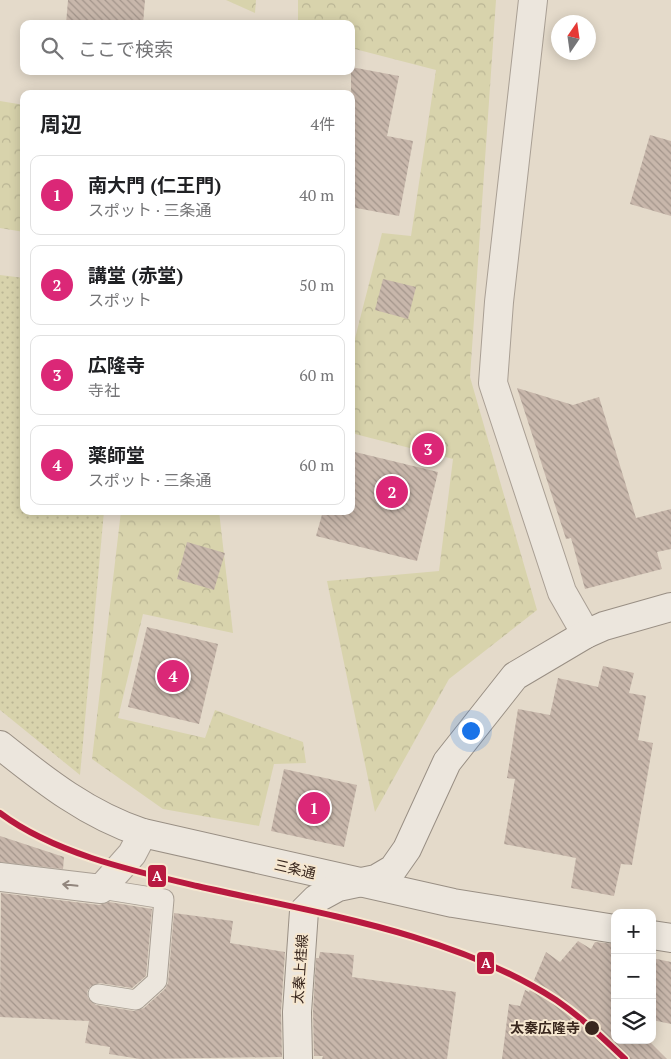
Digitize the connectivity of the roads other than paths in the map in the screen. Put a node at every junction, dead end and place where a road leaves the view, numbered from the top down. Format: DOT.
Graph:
graph roads {
  1 [pos="533,0"];
  2 [pos="671,607"];
  3 [pos="586,634"];
  4 [pos="0,746"];
  5 [pos="143,833"];
  6 [pos="0,877"];
  7 [pos="358,884"];
  8 [pos="101,889"];
  9 [pos="611,928"];
  10 [pos="656,936"];
  11 [pos="671,938"];
  12 [pos="98,994"];
  13 [pos="298,1059"];
  1 -- 3 [label="main road"];
  2 -- 3 [label="main road"];
  3 -- 7 [label="main road"];
  4 -- 5 [label="main road, 三条通"];
  5 -- 7 [label="main road, 三条通"];
  5 -- 8 [label="main road"];
  8 -- 6 [label="main road, one-way"];
  7 -- 9 [label="main road, 三条通"];
  7 -- 13 [label="main road, 太秦上桂線"];
  8 -- 12 [label="lane"];
  10 -- 11 [label="main road"];
}
